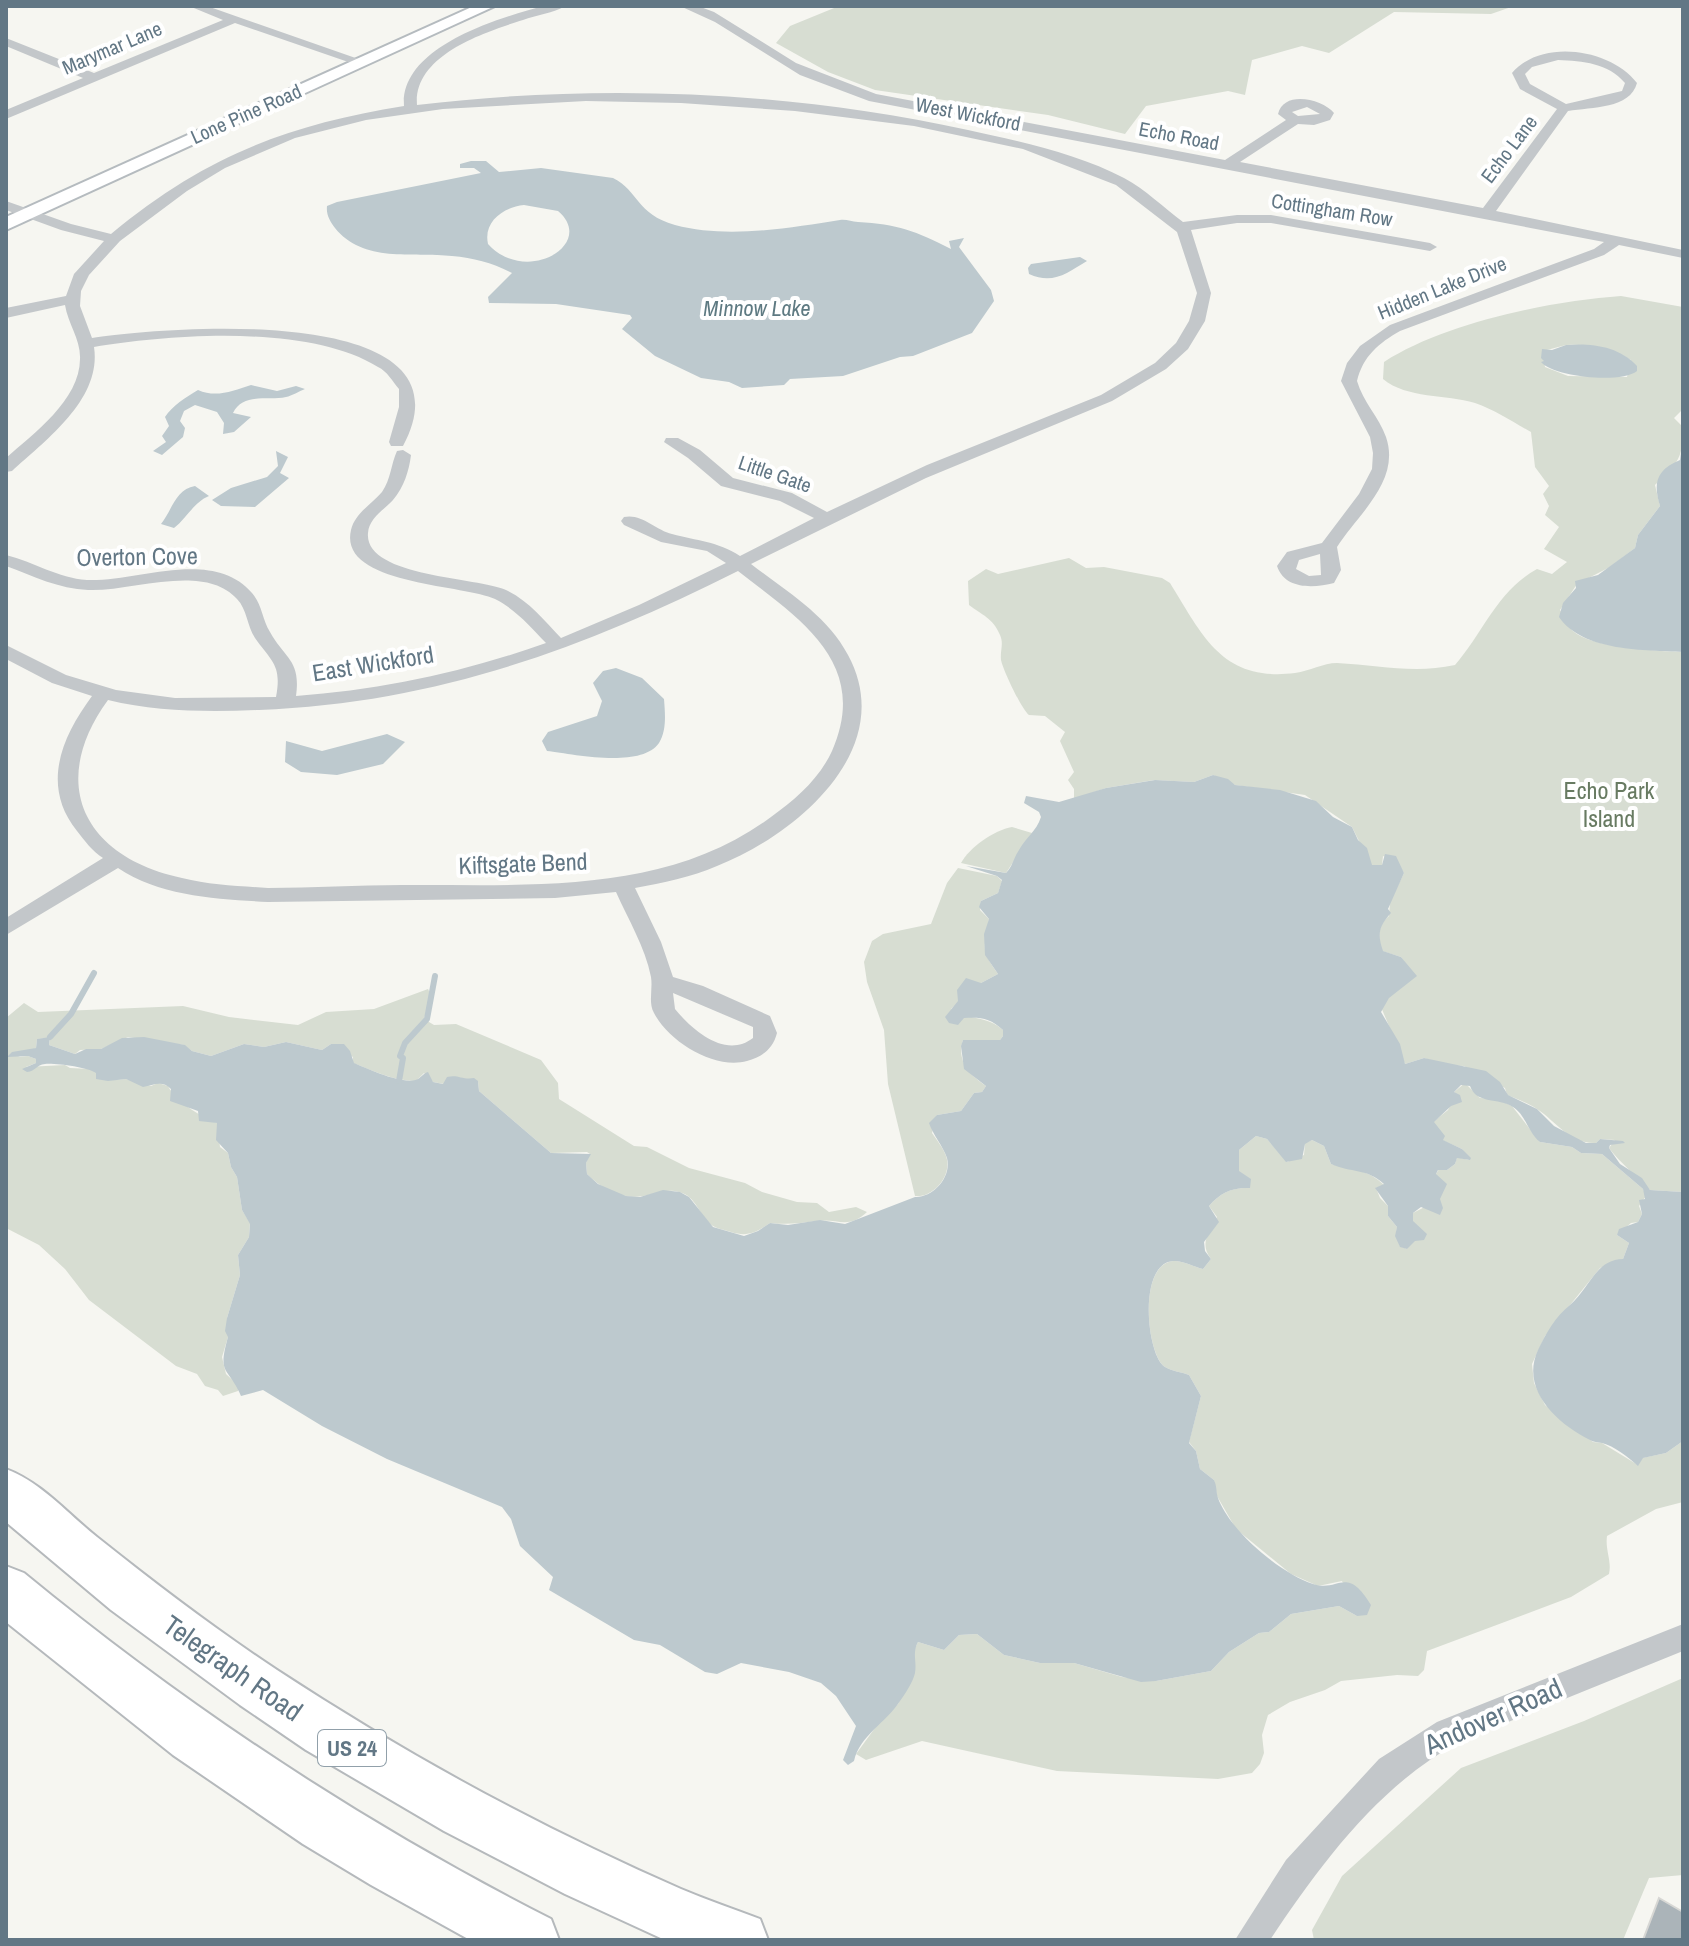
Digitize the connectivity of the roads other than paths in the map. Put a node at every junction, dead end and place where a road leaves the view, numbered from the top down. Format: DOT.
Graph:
graph roads {
  1 [pos="195,6"];
  2 [pos="487,6"];
  3 [pos="559,6"];
  4 [pos="686,6"];
  5 [pos="235,19"];
  6 [pos="6,42"];
  7 [pos="361,62"];
  8 [pos="94,78"];
  9 [pos="1564,108"];
  10 [pos="411,110"];
  11 [pos="6,115"];
  12 [pos="1295,120"];
  13 [pos="1225,166"];
  14 [pos="48,204"];
  15 [pos="6,205"];
  16 [pos="28,213"];
  17 [pos="1487,213"];
  18 [pos="6,224"];
  19 [pos="1180,227"];
  20 [pos="111,231"];
  21 [pos="1615,241"];
  22 [pos="1430,247"];
  23 [pos="1683,254"];
  24 [pos="72,299"];
  25 [pos="6,313"];
  26 [pos="86,344"];
  27 [pos="672,442"];
  28 [pos="6,467"];
  29 [pos="826,518"];
  30 [pos="630,521"];
  31 [pos="1328,547"];
  32 [pos="6,560"];
  33 [pos="737,563"];
  34 [pos="559,646"];
  35 [pos="6,651"];
  36 [pos="103,694"];
  37 [pos="285,703"];
  38 [pos="117,859"];
  39 [pos="623,885"];
  40 [pos="6,928"];
  41 [pos="663,982"];
  42 [pos="6,1491"];
  43 [pos="6,1590"];
  44 [pos="1683,1637"];
  45 [pos="1269,1925"];
  46 [pos="530,1940"];
  47 [pos="739,1940"];
  48 [pos="1251,1940"];
  1 -- 5 [label="street"];
  2 -- 7 [label="street, Lone Pine Road"];
  3 -- 10 [label="street"];
  4 -- 13 [label="street, Echo Road"];
  5 -- 7 [label="street"];
  5 -- 8 [label="street, Marymar Lane"];
  6 -- 8 [label="street"];
  7 -- 14 [label="street, Lone Pine Road"];
  8 -- 11 [label="street, Marymar Lane"];
  9 -- 9 [label="street, Echo Lane"];
  9 -- 17 [label="street, Echo Lane"];
  10 -- 19 [label="street, West Wickford"];
  10 -- 20 [label="street, West Wickford"];
  12 -- 13 [label="street"];
  13 -- 17 [label="street, Echo Road"];
  14 -- 16 [label="street, Lone Pine Road"];
  14 -- 20 [label="street"];
  15 -- 16 [label="street"];
  16 -- 18 [label="street, Lone Pine Road"];
  16 -- 20 [label="street"];
  17 -- 21 [label="street, Echo Road"];
  19 -- 22 [label="street, Cottingham Row"];
  19 -- 29 [label="street, West Wickford"];
  20 -- 24 [label="street"];
  21 -- 23 [label="street, Echo Road"];
  21 -- 31 [label="street, Hidden Lake Drive"];
  24 -- 25 [label="street"];
  24 -- 26 [label="street"];
  26 -- 28 [label="street"];
  26 -- 34 [label="street"];
  27 -- 29 [label="street, Little Gate"];
  29 -- 33 [label="street, West Wickford"];
  30 -- 33 [label="street, Kiftsgate Bend"];
  32 -- 37 [label="street, Overton Cove"];
  33 -- 34 [label="street, East Wickford"];
  33 -- 39 [label="street, Kiftsgate Bend"];
  34 -- 37 [label="street, East Wickford"];
  35 -- 36 [label="street, East Wickford"];
  36 -- 37 [label="street, East Wickford"];
  36 -- 38 [label="street, Kiftsgate Bend"];
  38 -- 39 [label="street, Kiftsgate Bend"];
  38 -- 40 [label="street"];
  39 -- 41 [label="street"];
  42 -- 47 [label="highway, Telegraph Road / US 24"];
  43 -- 46 [label="highway"];
  44 -- 45 [label="street, Andover Road"];
  45 -- 48 [label="street, Andover Road"];
}
